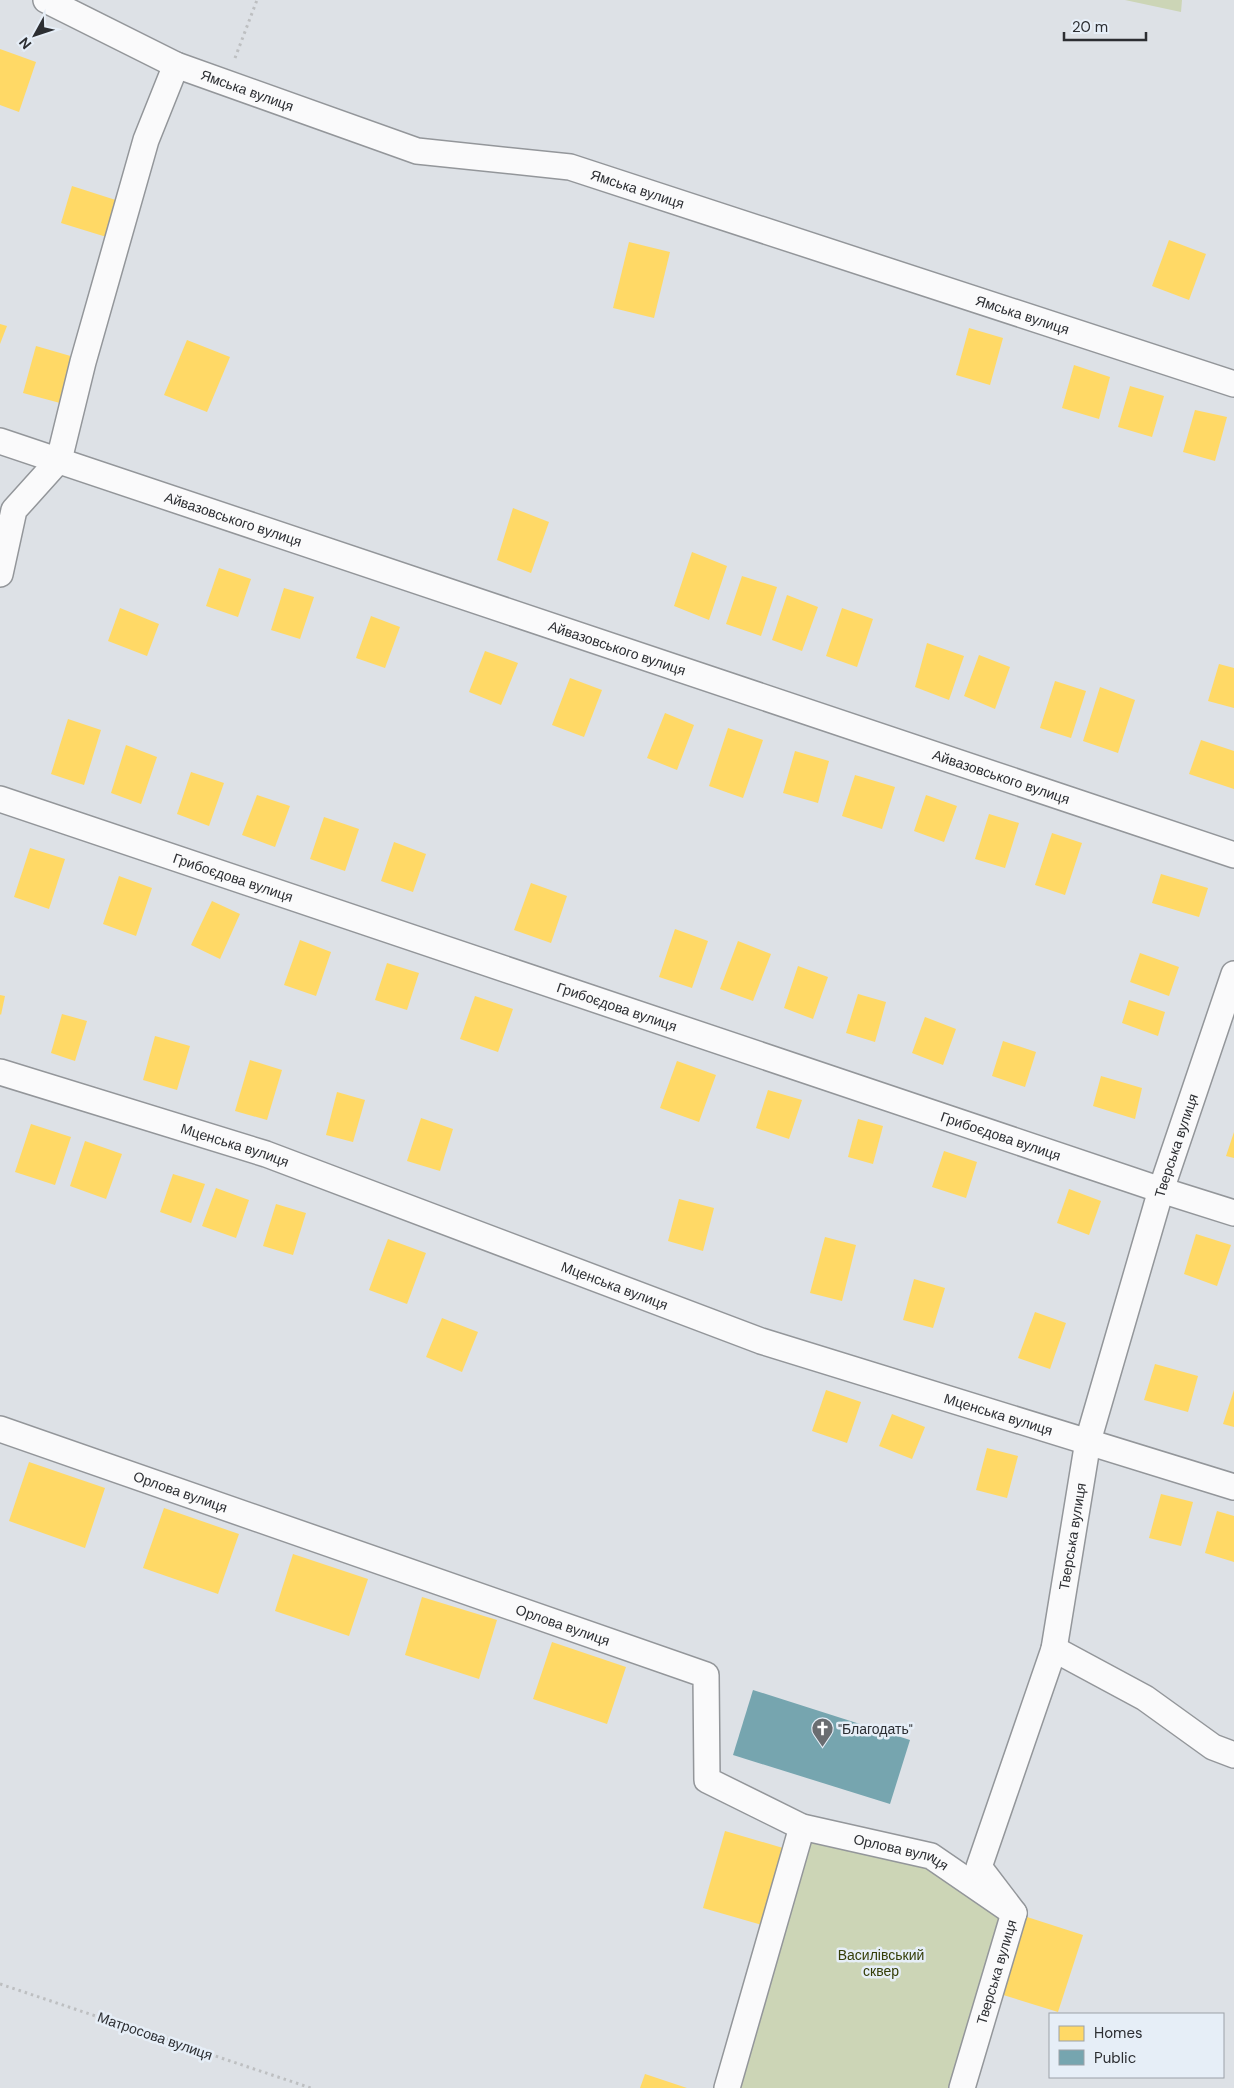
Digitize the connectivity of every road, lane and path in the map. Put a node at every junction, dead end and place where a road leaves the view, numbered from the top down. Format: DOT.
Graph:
graph roads {
  1 [pos="46,0"];
  2 [pos="257,0"];
  3 [pos="176,65"];
  4 [pos="226,82"];
  5 [pos="1234,384"];
  6 [pos="0,441"];
  7 [pos="59,460"];
  8 [pos="0,574"];
  9 [pos="0,799"];
  10 [pos="1234,854"];
  11 [pos="1234,974"];
  12 [pos="0,1072"];
  13 [pos="1161,1190"];
  14 [pos="1234,1213"];
  15 [pos="0,1429"];
  16 [pos="1088,1441"];
  17 [pos="1234,1487"];
  18 [pos="1054,1649"];
  19 [pos="1234,1755"];
  20 [pos="802,1827"];
  21 [pos="1014,1913"];
  22 [pos="0,1984"];
  23 [pos="311,2088"];
  24 [pos="727,2088"];
  25 [pos="962,2088"];
  1 -- 3 [label="street, Ямська вулиця"];
  2 -- 4 [label="path"];
  3 -- 4 [label="street, Ямська вулиця"];
  3 -- 7 [label="street"];
  4 -- 5 [label="street, Ямська вулиця"];
  6 -- 7 [label="street, Айвазовського вулиця"];
  7 -- 8 [label="street"];
  7 -- 10 [label="street, Айвазовського вулиця"];
  9 -- 13 [label="street, Грибоєдова вулиця"];
  11 -- 13 [label="street, Тверська вулиця"];
  12 -- 16 [label="street, Мценська вулиця"];
  13 -- 14 [label="street, Грибоєдова вулиця"];
  13 -- 16 [label="street, Тверська вулиця"];
  15 -- 20 [label="street, Орлова вулиця"];
  16 -- 17 [label="street, Мценська вулиця"];
  16 -- 18 [label="street, Тверська вулиця"];
  18 -- 19 [label="street"];
  18 -- 21 [label="street, Тверська вулиця"];
  20 -- 21 [label="street, Орлова вулиця"];
  20 -- 24 [label="street"];
  21 -- 25 [label="street, Тверська вулиця"];
  22 -- 23 [label="path, Матросова вулиця"];
}
